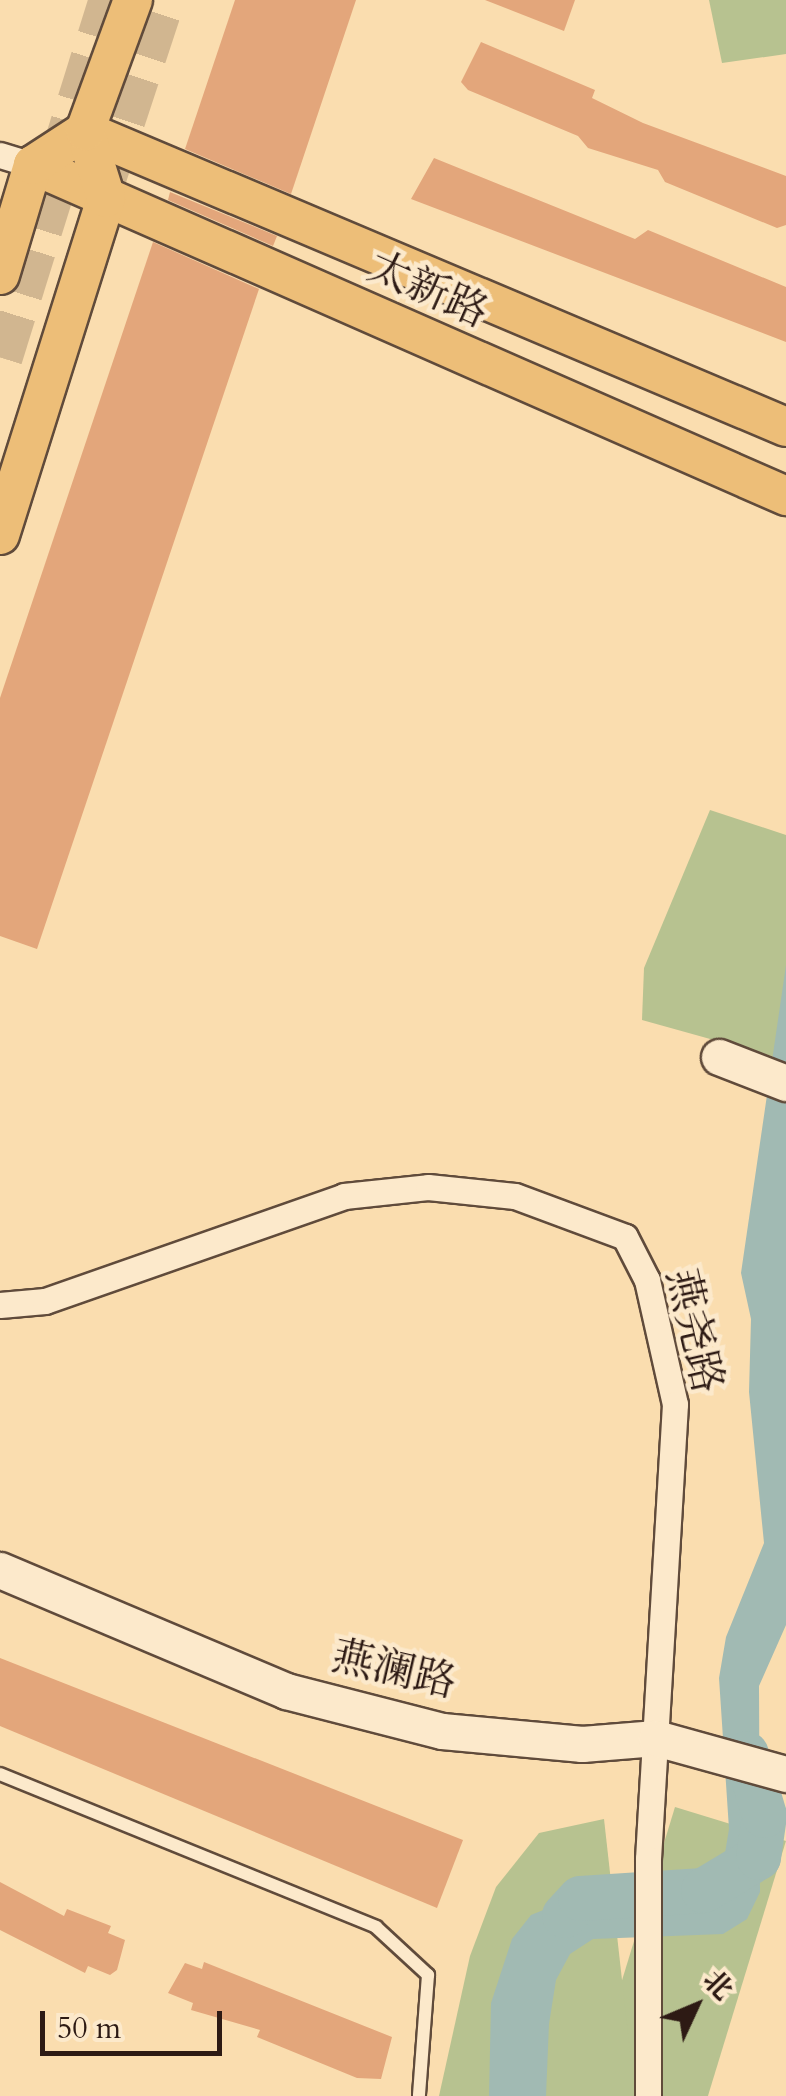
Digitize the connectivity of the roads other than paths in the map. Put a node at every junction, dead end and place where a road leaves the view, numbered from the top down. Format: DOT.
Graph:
graph roads {
  1 [pos="133,0"];
  2 [pos="86,131"];
  3 [pos="17,160"];
  4 [pos="106,198"];
  5 [pos="0,276"];
  6 [pos="786,427"];
  7 [pos="786,496"];
  8 [pos="0,535"];
  9 [pos="719,1056"];
  10 [pos="786,1083"];
  11 [pos="0,1305"];
  12 [pos="0,1570"];
  13 [pos="656,1738"];
  14 [pos="0,1774"];
  15 [pos="786,1774"];
  16 [pos="419,2096"];
  17 [pos="648,2096"];
  1 -- 2 [label="main road"];
  2 -- 3 [label="main road"];
  2 -- 4 [label="main road"];
  2 -- 6 [label="main road, 太新路"];
  3 -- 4 [label="main road, 太新路"];
  3 -- 5 [label="main road"];
  4 -- 7 [label="main road, 太新路"];
  4 -- 8 [label="main road"];
  9 -- 10 [label="street"];
  11 -- 13 [label="street, 燕尧路"];
  12 -- 13 [label="street, 燕澜路"];
  13 -- 15 [label="street, 燕澜路"];
  13 -- 17 [label="street, 燕尧路"];
  14 -- 16 [label="lane"];
}
